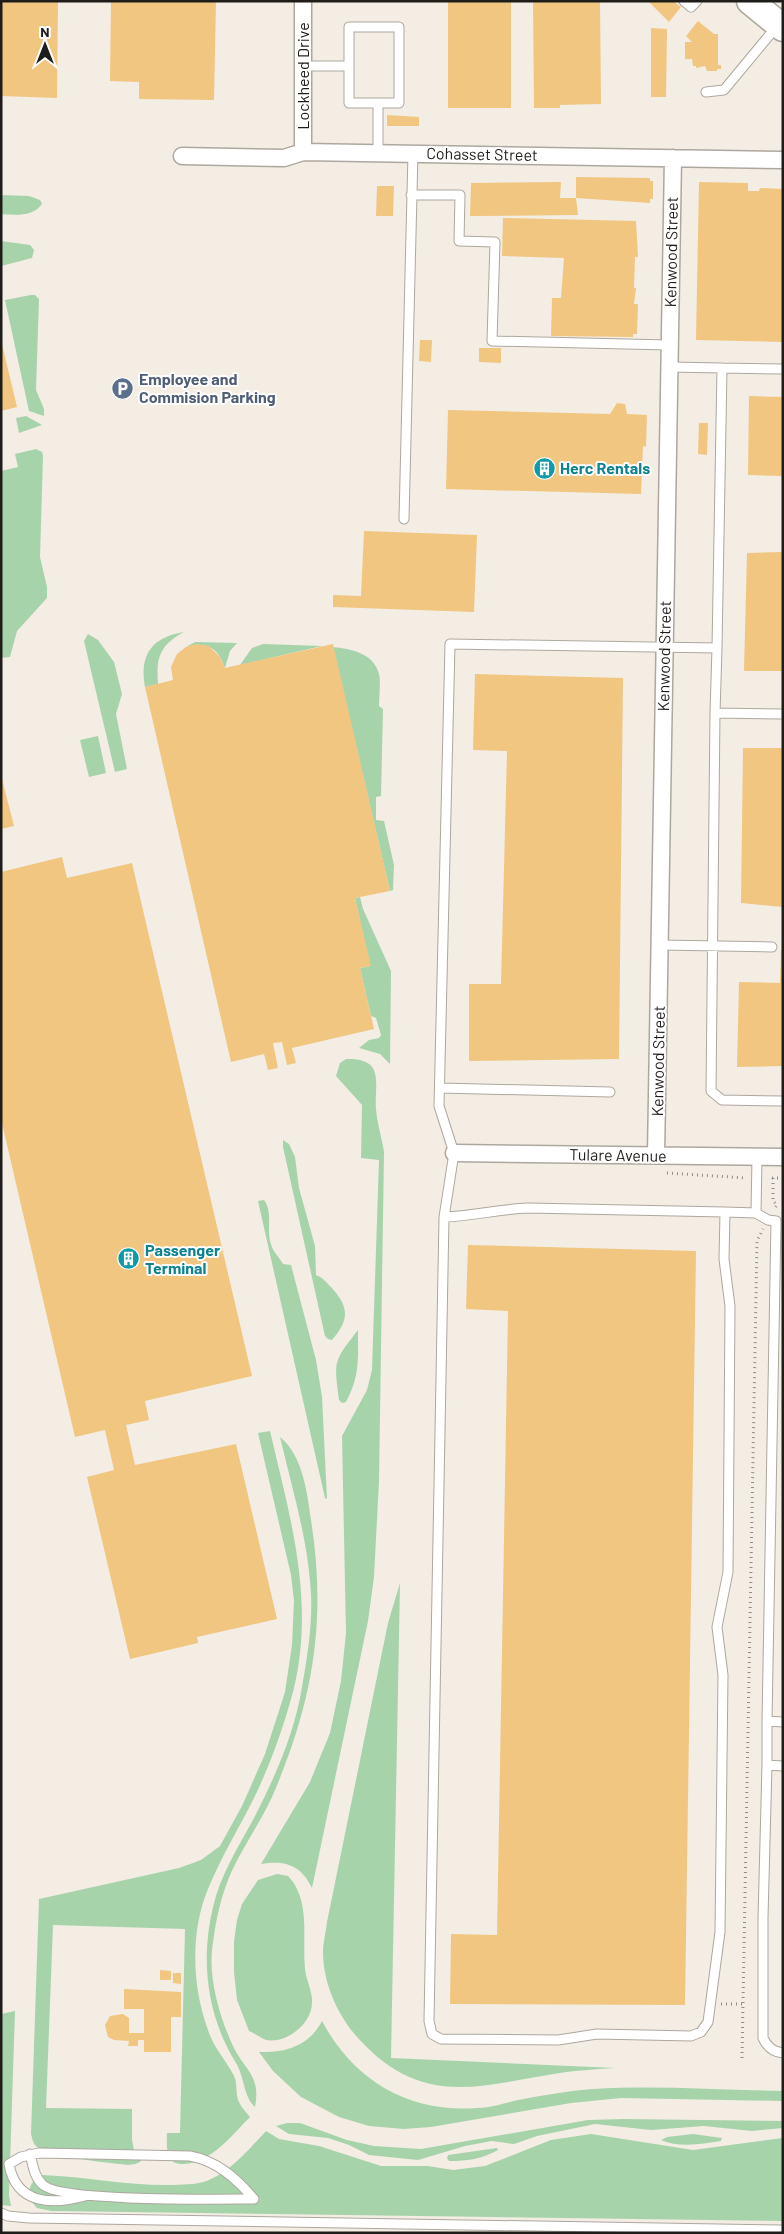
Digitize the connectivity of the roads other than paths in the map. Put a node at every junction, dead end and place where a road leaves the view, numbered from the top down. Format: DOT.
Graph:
graph roads {
  1 [pos="303,1"];
  2 [pos="684,1"];
  3 [pos="697,1"];
  4 [pos="750,1"];
  5 [pos="781,26"];
  6 [pos="303,66"];
  7 [pos="348,66"];
  8 [pos="706,92"];
  9 [pos="378,103"];
  10 [pos="302,152"];
  11 [pos="378,153"];
  12 [pos="413,153"];
  13 [pos="182,156"];
  14 [pos="673,158"];
  15 [pos="783,160"];
  16 [pos="411,194"];
  17 [pos="669,345"];
  18 [pos="669,367"];
  19 [pos="722,368"];
  20 [pos="783,370"];
  21 [pos="404,519"];
  22 [pos="665,647"];
  23 [pos="717,648"];
  24 [pos="715,713"];
  25 [pos="782,714"];
  26 [pos="660,945"];
  27 [pos="714,946"];
  28 [pos="772,947"];
  29 [pos="440,1088"];
  30 [pos="610,1092"];
  31 [pos="783,1101"];
  32 [pos="454,1153"];
  33 [pos="656,1155"];
  34 [pos="757,1157"];
  35 [pos="783,1157"];
  36 [pos="725,1212"];
  37 [pos="756,1213"];
  38 [pos="444,1218"];
  39 [pos="776,1220"];
  40 [pos="767,1722"];
  41 [pos="783,1722"];
  42 [pos="766,1765"];
  43 [pos="783,1766"];
  44 [pos="783,2053"];
  45 [pos="30,2154"];
  46 [pos="86,2196"];
  47 [pos="1,2213"];
  48 [pos="783,2230"];
  1 -- 6 [label="street, Lockheed Drive"];
  2 -- 3 [label="lane"];
  4 -- 5 [label="main road"];
  5 -- 8 [label="lane"];
  6 -- 7 [label="lane"];
  6 -- 10 [label="street, Lockheed Drive"];
  7 -- 9 [label="lane"];
  7 -- 9 [label="lane"];
  9 -- 11 [label="lane"];
  10 -- 11 [label="street, Cohasset Street"];
  10 -- 13 [label="street, Cohasset Street"];
  11 -- 12 [label="street, Cohasset Street"];
  12 -- 14 [label="street, Cohasset Street"];
  12 -- 16 [label="lane"];
  14 -- 15 [label="street, Cohasset Street"];
  14 -- 17 [label="street, Kenwood Street"];
  16 -- 17 [label="lane"];
  16 -- 21 [label="lane"];
  17 -- 18 [label="street, Kenwood Street"];
  18 -- 19 [label="lane"];
  18 -- 22 [label="street, Kenwood Street"];
  19 -- 20 [label="lane"];
  19 -- 23 [label="lane"];
  22 -- 23 [label="lane"];
  22 -- 26 [label="street, Kenwood Street"];
  22 -- 29 [label="lane"];
  23 -- 24 [label="lane"];
  24 -- 25 [label="lane"];
  24 -- 27 [label="lane"];
  26 -- 27 [label="lane"];
  26 -- 33 [label="street, Kenwood Street"];
  27 -- 28 [label="lane"];
  27 -- 31 [label="lane"];
  29 -- 30 [label="lane"];
  29 -- 32 [label="lane"];
  32 -- 33 [label="street, Tulare Avenue"];
  32 -- 38 [label="lane"];
  33 -- 34 [label="street, Tulare Avenue"];
  34 -- 35 [label="street, Tulare Avenue"];
  34 -- 37 [label="lane"];
  36 -- 37 [label="lane"];
  36 -- 38 [label="lane"];
  36 -- 38 [label="lane"];
  37 -- 39 [label="lane"];
  39 -- 40 [label="lane"];
  40 -- 41 [label="lane"];
  40 -- 42 [label="lane"];
  42 -- 43 [label="lane"];
  42 -- 44 [label="lane"];
  45 -- 46 [label="lane"];
  45 -- 46 [label="lane"];
  45 -- 46 [label="lane"];
  47 -- 48 [label="lane"];
}
